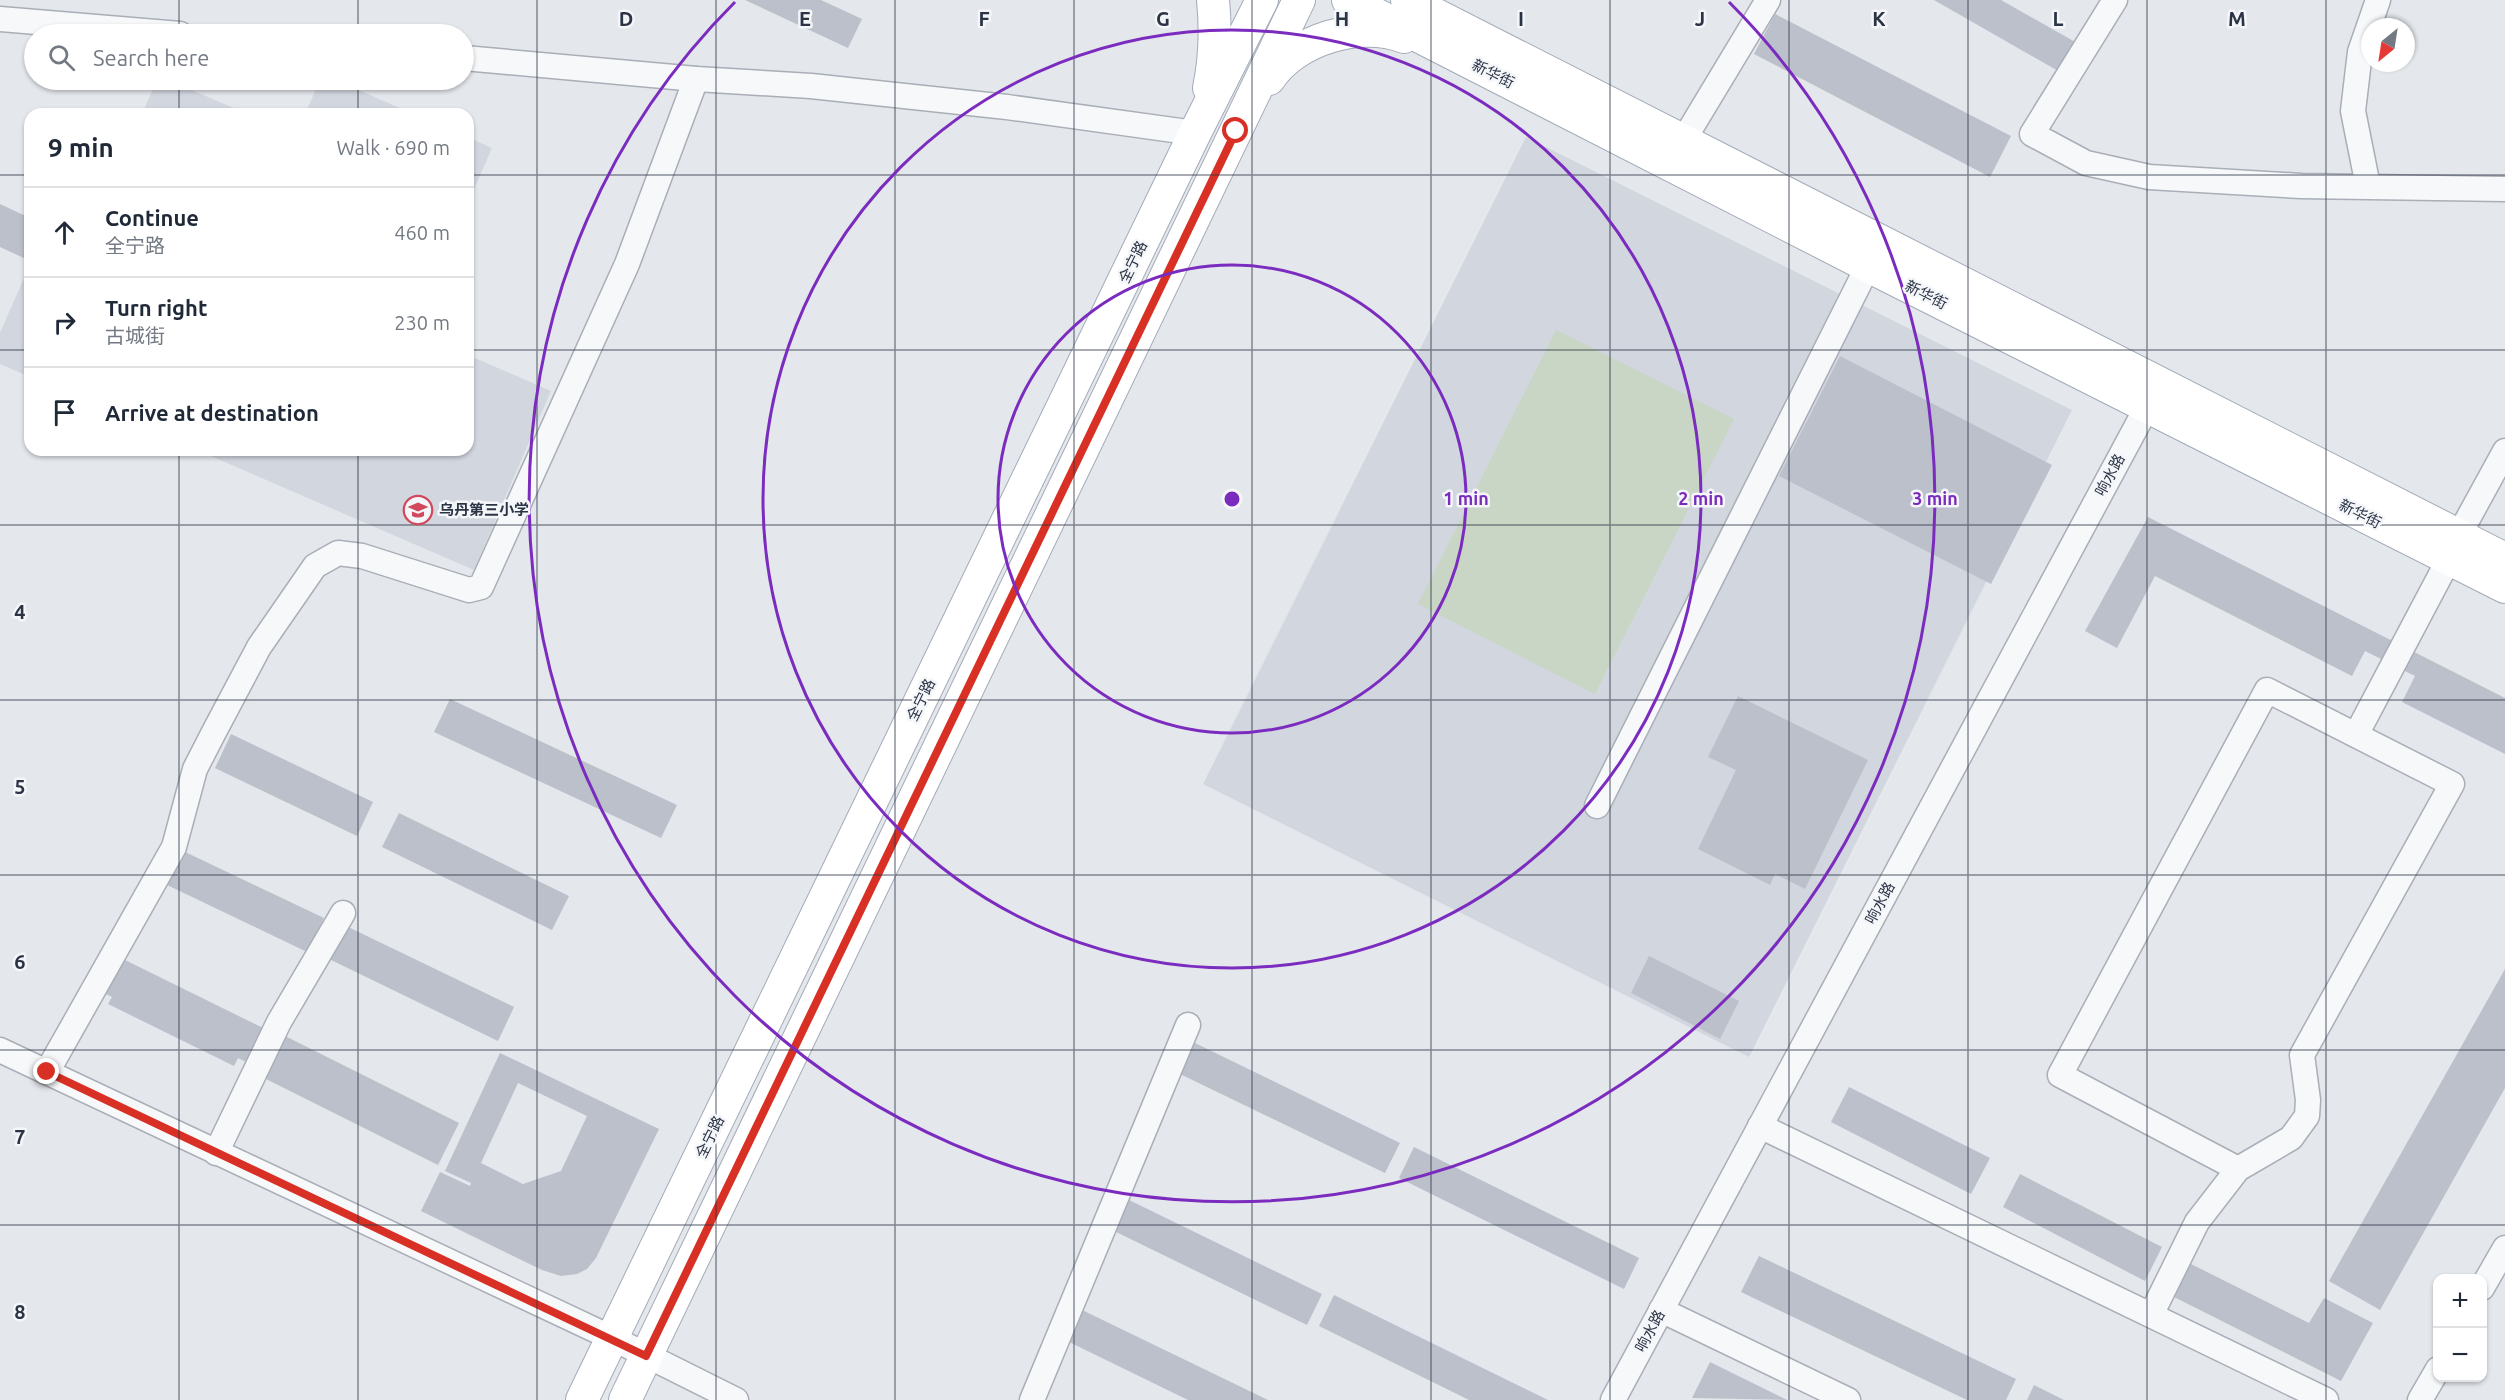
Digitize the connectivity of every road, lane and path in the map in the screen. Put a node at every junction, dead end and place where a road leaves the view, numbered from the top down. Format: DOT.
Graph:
graph roads {
  1 [pos="1213,0"];
  2 [pos="1262,0"];
  3 [pos="1299,0"];
  4 [pos="1348,0"];
  5 [pos="1407,0"];
  6 [pos="1425,0"];
  7 [pos="1768,0"];
  8 [pos="2115,0"];
  9 [pos="2378,0"];
  10 [pos="0,19"];
  11 [pos="60,24"];
  12 [pos="1490,43"];
  13 [pos="474,59"];
  14 [pos="1464,60"];
  15 [pos="696,79"];
  16 [pos="1200,124"];
  17 [pos="1236,131"];
  18 [pos="1683,141"];
  19 [pos="2368,186"];
  20 [pos="2505,189"];
  21 [pos="1868,266"];
  22 [pos="2147,407"];
  23 [pos="2505,451"];
  24 [pos="2454,547"];
  25 [pos="2505,559"];
  26 [pos="2505,587"];
  27 [pos="2356,735"];
  28 [pos="1597,806"];
  29 [pos="343,912"];
  30 [pos="1188,1025"];
  31 [pos="0,1050"];
  32 [pos="47,1072"];
  33 [pos="1760,1126"];
  34 [pos="216,1153"];
  35 [pos="2238,1169"];
  36 [pos="2505,1248"];
  37 [pos="2487,1279"];
  38 [pos="1661,1310"];
  39 [pos="2151,1315"];
  40 [pos="612,1338"];
  41 [pos="646,1356"];
  42 [pos="2433,1377"];
  43 [pos="582,1400"];
  44 [pos="625,1400"];
  45 [pos="736,1400"];
  46 [pos="1032,1400"];
  47 [pos="1613,1400"];
  48 [pos="1848,1400"];
  49 [pos="2326,1400"];
  50 [pos="2420,1400"];
  1 -- 16 [label="main road"];
  2 -- 16 [label="main road, 全宁路"];
  3 -- 17 [label="main road"];
  4 -- 14 [label="main road, 新华街"];
  5 -- 12 [label="main road, 新华街"];
  6 -- 12 [label="main road"];
  7 -- 18 [label="street"];
  8 -- 19 [label="street"];
  9 -- 19 [label="street"];
  10 -- 11 [label="street"];
  12 -- 18 [label="main road, 新华街"];
  13 -- 15 [label="street"];
  14 -- 17 [label="main road"];
  14 -- 21 [label="main road, 新华街"];
  15 -- 16 [label="street"];
  15 -- 32 [label="street"];
  16 -- 40 [label="main road, 全宁路"];
  17 -- 41 [label="main road"];
  18 -- 24 [label="main road, 新华街"];
  19 -- 20 [label="street"];
  21 -- 22 [label="main road, 新华街"];
  21 -- 28 [label="street"];
  22 -- 24 [label="main road, 新华街"];
  22 -- 33 [label="street, 响水路"];
  23 -- 24 [label="street"];
  24 -- 25 [label="main road, 新华街"];
  24 -- 26 [label="main road, 新华街"];
  24 -- 27 [label="street"];
  27 -- 35 [label="street"];
  27 -- 35 [label="street"];
  29 -- 34 [label="street"];
  30 -- 46 [label="street"];
  31 -- 32 [label="street"];
  32 -- 34 [label="street"];
  33 -- 38 [label="street, 响水路"];
  33 -- 39 [label="street"];
  34 -- 40 [label="street"];
  35 -- 39 [label="street"];
  36 -- 37 [label="street"];
  38 -- 47 [label="street, 响水路"];
  38 -- 48 [label="street"];
  39 -- 49 [label="street"];
  40 -- 41 [label="street"];
  40 -- 43 [label="main road, 全宁路"];
  41 -- 44 [label="main road"];
  41 -- 45 [label="street"];
  42 -- 50 [label="street"];
}
